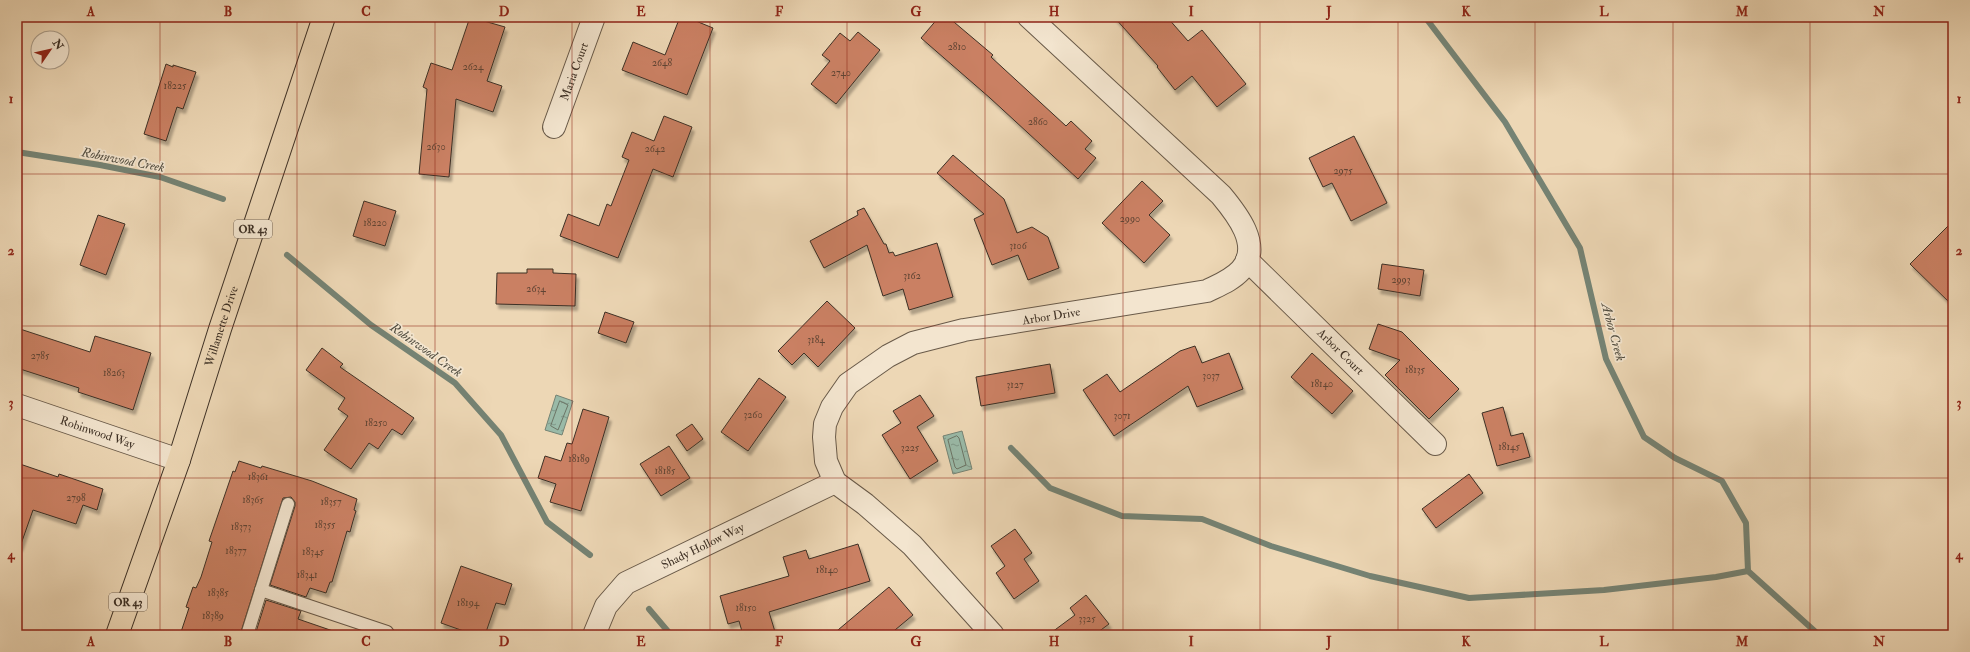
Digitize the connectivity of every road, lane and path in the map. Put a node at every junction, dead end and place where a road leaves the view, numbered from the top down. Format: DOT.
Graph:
graph roads {
  1 [pos="324,17"];
  2 [pos="594,17"];
  3 [pos="1029,17"];
  4 [pos="554,127"];
  5 [pos="1247,260"];
  6 [pos="17,405"];
  7 [pos="1435,444"];
  8 [pos="179,460"];
  9 [pos="835,482"];
  10 [pos="288,504"];
  11 [pos="261,590"];
  12 [pos="118,635"];
  13 [pos="247,635"];
  14 [pos="389,635"];
  15 [pos="594,635"];
  16 [pos="993,635"];
  1 -- 8 [label="main road, Willamette Drive / OR 43"];
  2 -- 4 [label="street, Maria Court"];
  3 -- 5 [label="street"];
  5 -- 7 [label="street, Arbor Court"];
  5 -- 9 [label="street, Arbor Drive"];
  6 -- 8 [label="street, Robinwood Way"];
  8 -- 12 [label="main road, Willamette Drive / OR 43"];
  9 -- 15 [label="street, Shady Hollow Way"];
  9 -- 16 [label="street"];
  10 -- 11 [label="lane"];
  11 -- 13 [label="lane"];
  11 -- 14 [label="lane"];
}
